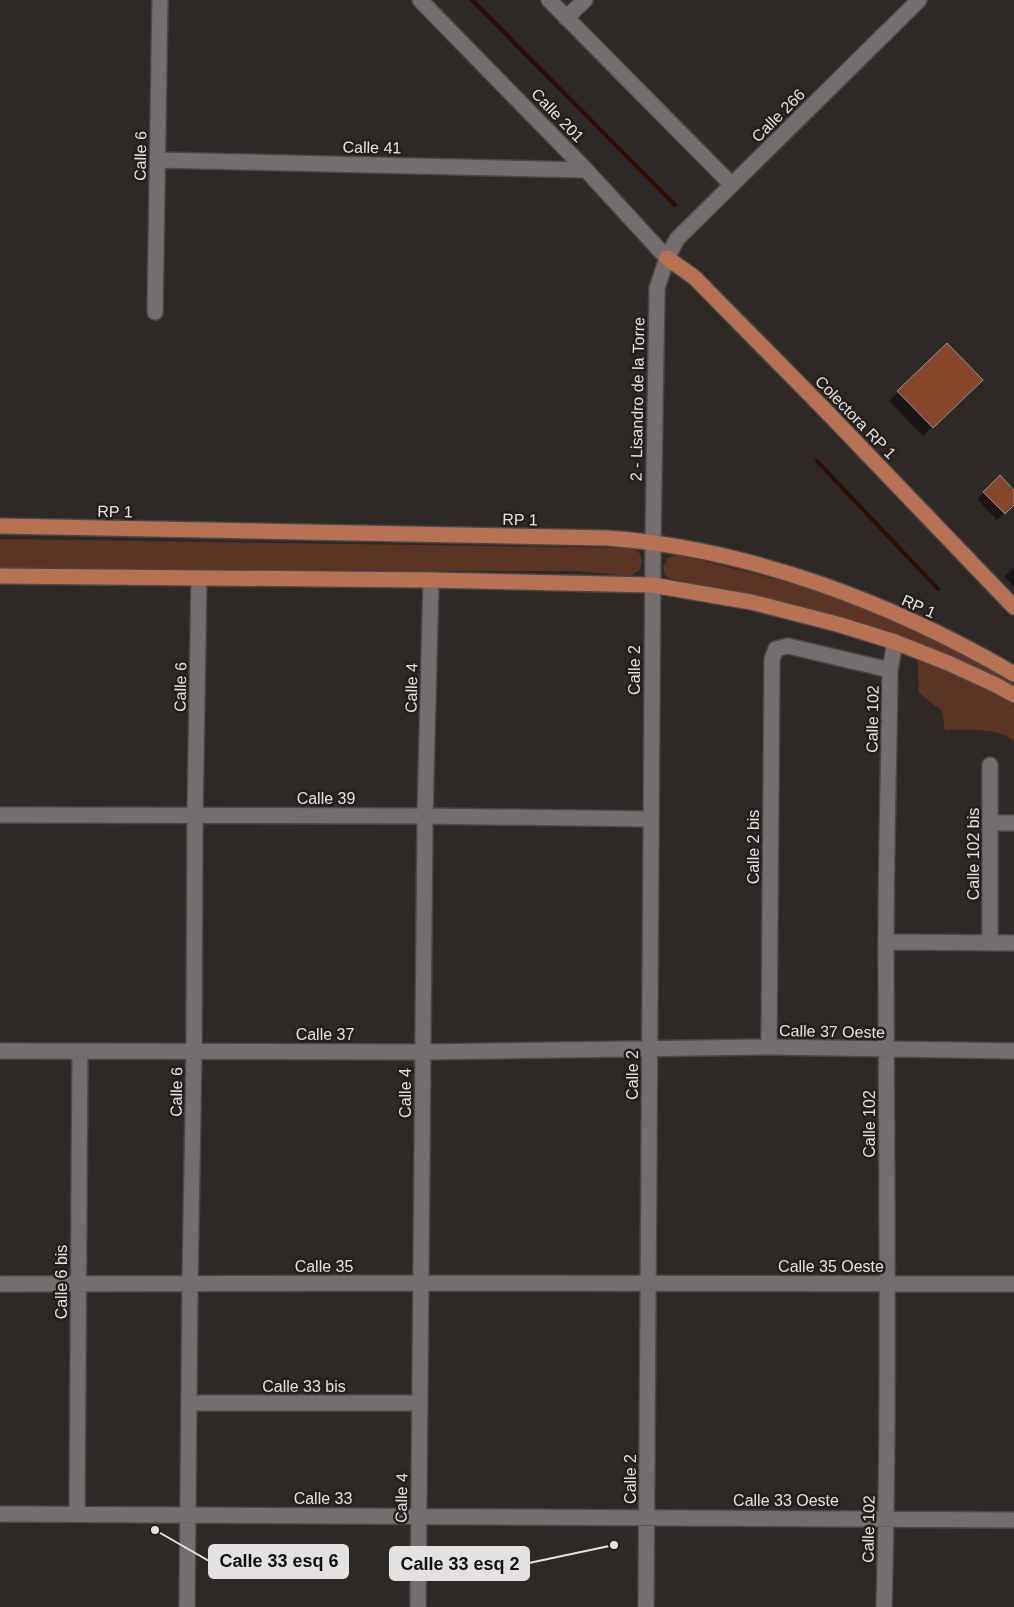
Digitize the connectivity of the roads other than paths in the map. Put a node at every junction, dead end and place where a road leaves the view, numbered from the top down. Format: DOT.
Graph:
graph roads {
  1 [pos="160,0"];
  2 [pos="420,0"];
  3 [pos="549,0"];
  4 [pos="585,0"];
  5 [pos="919,0"];
  6 [pos="566,18"];
  7 [pos="157,160"];
  8 [pos="586,170"];
  9 [pos="732,185"];
  10 [pos="667,258"];
  11 [pos="155,312"];
  12 [pos="0,526"];
  13 [pos="653,542"];
  14 [pos="0,576"];
  15 [pos="199,578"];
  16 [pos="431,580"];
  17 [pos="652,585"];
  18 [pos="1014,606"];
  19 [pos="896,642"];
  20 [pos="890,670"];
  21 [pos="1014,674"];
  22 [pos="1013,693"];
  23 [pos="990,765"];
  24 [pos="0,815"];
  25 [pos="195,815"];
  26 [pos="425,816"];
  27 [pos="651,819"];
  28 [pos="1014,823"];
  29 [pos="990,824"];
  30 [pos="886,942"];
  31 [pos="990,943"];
  32 [pos="1014,943"];
  33 [pos="769,1047"];
  34 [pos="650,1048"];
  35 [pos="194,1050"];
  36 [pos="887,1050"];
  37 [pos="0,1051"];
  38 [pos="80,1051"];
  39 [pos="1014,1051"];
  40 [pos="423,1052"];
  41 [pos="422,1282"];
  42 [pos="648,1283"];
  43 [pos="0,1284"];
  44 [pos="78,1284"];
  45 [pos="190,1284"];
  46 [pos="887,1284"];
  47 [pos="1014,1284"];
  48 [pos="189,1403"];
  49 [pos="420,1403"];
  50 [pos="0,1514"];
  51 [pos="77,1514"];
  52 [pos="418,1515"];
  53 [pos="188,1516"];
  54 [pos="647,1517"];
  55 [pos="886,1519"];
  56 [pos="1014,1520"];
  57 [pos="187,1607"];
  58 [pos="418,1607"];
  59 [pos="646,1607"];
  60 [pos="884,1607"];
  1 -- 7 [label="street, Calle 6"];
  2 -- 8 [label="street, Calle 201"];
  3 -- 6 [label="street"];
  4 -- 6 [label="street"];
  5 -- 9 [label="street, Calle 266"];
  6 -- 9 [label="street"];
  7 -- 8 [label="street, Calle 41"];
  7 -- 11 [label="street, Calle 6"];
  8 -- 10 [label="street, Calle 201"];
  9 -- 10 [label="street, Calle 266"];
  10 -- 13 [label="street, 2 - Lisandro de la Torre"];
  10 -- 18 [label="main road, Colectora RP 1"];
  12 -- 13 [label="main road, RP 1"];
  13 -- 17 [label="street, Calle 2"];
  13 -- 21 [label="main road, RP 1"];
  14 -- 15 [label="main road"];
  15 -- 16 [label="main road"];
  15 -- 25 [label="street, Calle 6"];
  16 -- 17 [label="main road"];
  16 -- 26 [label="street, Calle 4"];
  17 -- 19 [label="main road"];
  17 -- 27 [label="street, Calle 2"];
  19 -- 20 [label="street, Calle 102"];
  19 -- 22 [label="main road"];
  20 -- 30 [label="street, Calle 102"];
  20 -- 33 [label="street, Calle 2 bis"];
  23 -- 29 [label="street, Calle 102 bis"];
  24 -- 25 [label="street, Calle 39"];
  25 -- 26 [label="street, Calle 39"];
  25 -- 35 [label="street, Calle 6"];
  26 -- 27 [label="street, Calle 39"];
  26 -- 40 [label="street, Calle 4"];
  27 -- 34 [label="street, Calle 2"];
  28 -- 29 [label="street"];
  29 -- 31 [label="street, Calle 102 bis"];
  30 -- 31 [label="street"];
  30 -- 36 [label="street, Calle 102"];
  31 -- 32 [label="street"];
  33 -- 34 [label="street, Calle 37 Oeste"];
  33 -- 36 [label="street, Calle 37 Oeste"];
  34 -- 40 [label="street, Calle 37"];
  34 -- 42 [label="street, Calle 2"];
  35 -- 38 [label="street, Calle 37"];
  35 -- 40 [label="street, Calle 37"];
  35 -- 45 [label="street, Calle 6"];
  36 -- 39 [label="street, Calle 37 Oeste"];
  36 -- 46 [label="street, Calle 102"];
  37 -- 38 [label="street, Calle 37"];
  38 -- 44 [label="street, Calle 6 bis"];
  40 -- 41 [label="street, Calle 4"];
  41 -- 42 [label="street, Calle 35"];
  41 -- 45 [label="street, Calle 35"];
  41 -- 49 [label="street, Calle 4"];
  42 -- 46 [label="street, Calle 35 Oeste"];
  42 -- 54 [label="street, Calle 2"];
  43 -- 44 [label="street, Calle 35"];
  44 -- 45 [label="street, Calle 35"];
  44 -- 51 [label="street, Calle 6 bis"];
  45 -- 48 [label="street, Calle 6"];
  46 -- 47 [label="street, Calle 35 Oeste"];
  46 -- 55 [label="street, Calle 102"];
  48 -- 49 [label="street, Calle 33 bis"];
  48 -- 53 [label="street, Calle 6"];
  49 -- 52 [label="street, Calle 4"];
  50 -- 51 [label="street, Calle 33"];
  51 -- 53 [label="street, Calle 33"];
  52 -- 53 [label="street, Calle 33"];
  52 -- 54 [label="street, Calle 33"];
  52 -- 58 [label="street, Calle 4"];
  53 -- 57 [label="street, Calle 6"];
  54 -- 55 [label="street, Calle 33 Oeste"];
  54 -- 59 [label="street, Calle 2"];
  55 -- 56 [label="street, Calle 33 Oeste"];
  55 -- 60 [label="street, Calle 102"];
}
